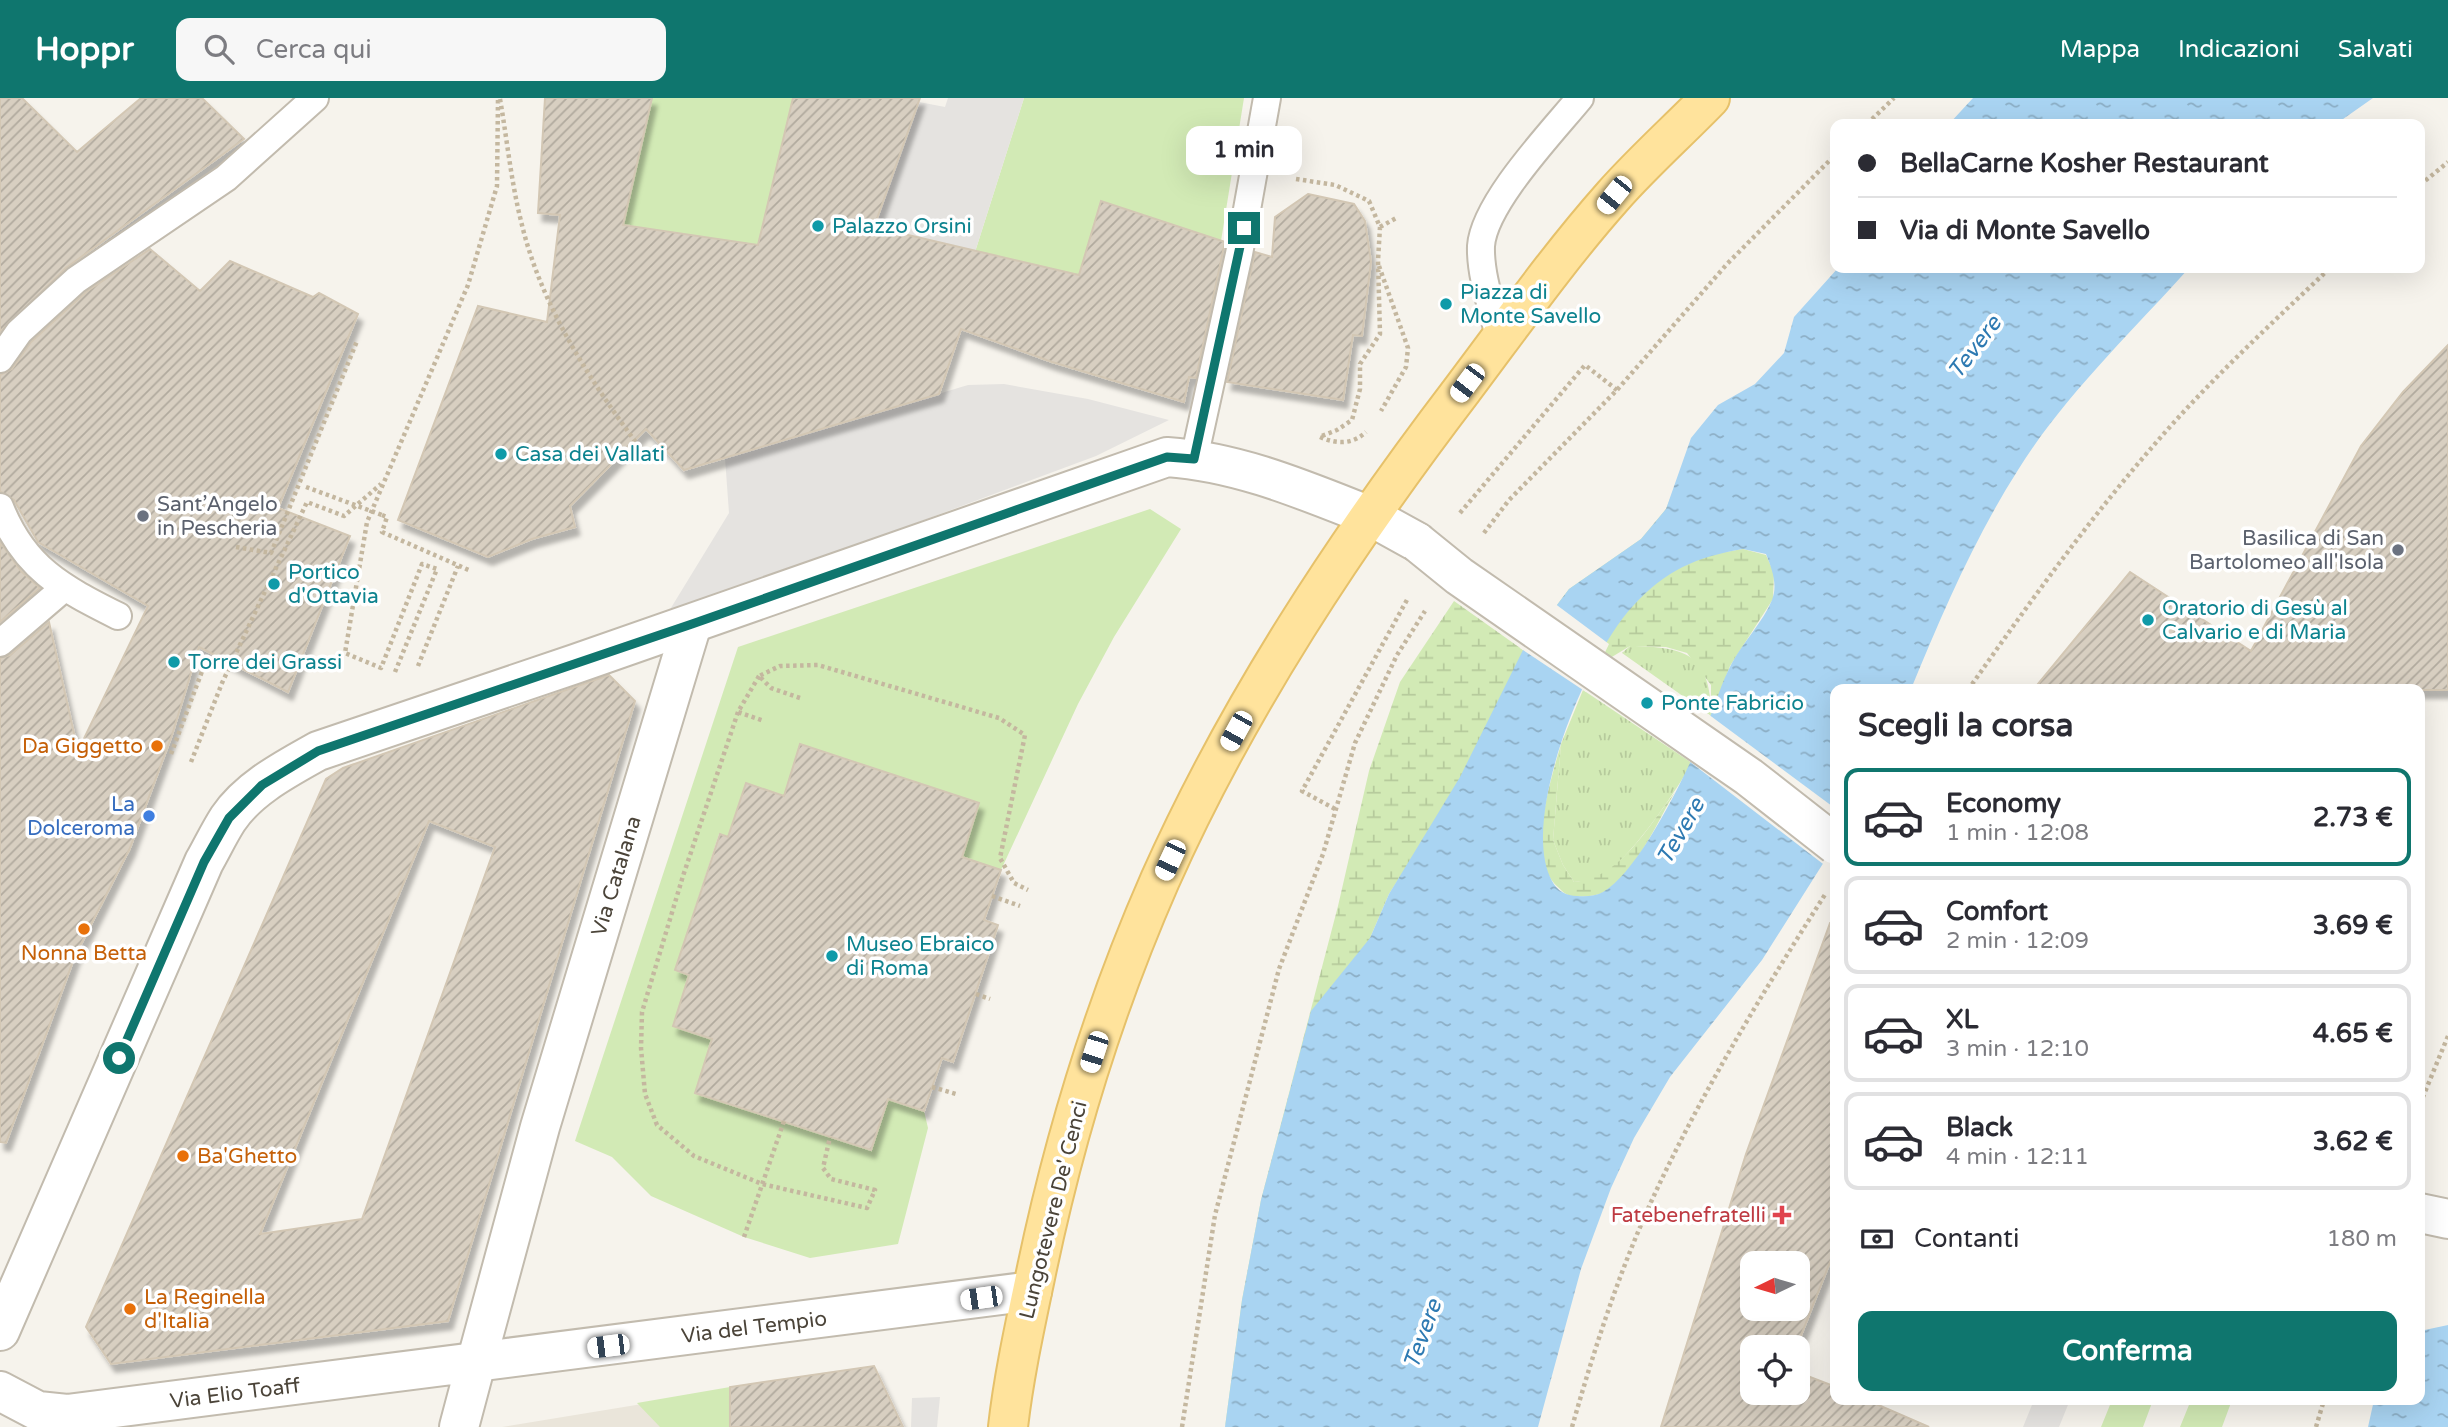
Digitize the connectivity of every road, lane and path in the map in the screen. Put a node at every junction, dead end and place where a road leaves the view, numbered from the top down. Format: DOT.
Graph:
graph roads {
  1 [pos="315,98"];
  2 [pos="499,98"];
  3 [pos="1267,98"];
  4 [pos="1580,98"];
  5 [pos="1710,98"];
  6 [pos="1894,98"];
  7 [pos="1872,119"];
  8 [pos="1830,160"];
  9 [pos="2448,162"];
  10 [pos="2425,181"];
  11 [pos="1335,185"];
  12 [pos="1398,217"];
  13 [pos="1380,227"];
  14 [pos="1378,261"];
  15 [pos="2325,273"];
  16 [pos="1499,336"];
  17 [pos="357,341"];
  18 [pos="0,359"];
  19 [pos="1617,390"];
  20 [pos="1378,415"];
  21 [pos="1372,426"];
  22 [pos="643,452"];
  23 [pos="1194,459"];
  24 [pos="382,484"];
  25 [pos="303,486"];
  26 [pos="0,507"];
  27 [pos="1370,516"];
  28 [pos="1455,519"];
  29 [pos="1481,537"];
  30 [pos="236,547"];
  31 [pos="458,566"];
  32 [pos="471,571"];
  33 [pos="1415,586"];
  34 [pos="63,589"];
  35 [pos="1432,601"];
  36 [pos="118,616"];
  37 [pos="692,624"];
  38 [pos="0,643"];
  39 [pos="204,666"];
  40 [pos="415,674"];
  41 [pos="759,676"];
  42 [pos="393,679"];
  43 [pos="1972,684"];
  44 [pos="800,698"];
  45 [pos="738,712"];
  46 [pos="764,721"];
  47 [pos="171,754"];
  48 [pos="191,762"];
  49 [pos="1335,809"];
  50 [pos="1830,840"];
  51 [pos="1829,887"];
  52 [pos="1028,890"];
  53 [pos="992,896"];
  54 [pos="1020,906"];
  55 [pos="975,994"];
  56 [pos="990,999"];
  57 [pos="2448,1036"];
  58 [pos="932,1087"];
  59 [pos="2425,1092"];
  60 [pos="956,1094"];
  61 [pos="784,1121"];
  62 [pos="830,1137"];
  63 [pos="762,1184"];
  64 [pos="2425,1214"];
  65 [pos="2448,1219"];
  66 [pos="744,1237"];
  67 [pos="1032,1291"];
  68 [pos="3,1314"];
  69 [pos="476,1363"];
  70 [pos="0,1391"];
  71 [pos="2323,1405"];
  72 [pos="458,1427"];
  73 [pos="1008,1427"];
  74 [pos="1182,1427"];
  75 [pos="1572,1427"];
  76 [pos="2316,1427"];
  1 -- 18 [label="lane"];
  2 -- 22 [label="path"];
  2 -- 24 [label="path"];
  3 -- 23 [label="lane"];
  4 -- 16 [label="lane"];
  5 -- 16 [label="main road, Lungotevere De' Cenci"];
  6 -- 7 [label="path"];
  8 -- 19 [label="path"];
  9 -- 10 [label="path"];
  11 -- 13 [label="path"];
  12 -- 13 [label="path"];
  13 -- 14 [label="path"];
  14 -- 20 [label="path"];
  14 -- 21 [label="path"];
  15 -- 43 [label="path"];
  16 -- 27 [label="main road, Lungotevere De' Cenci"];
  17 -- 25 [label="path"];
  19 -- 28 [label="path"];
  19 -- 29 [label="path"];
  23 -- 27 [label="street"];
  23 -- 37 [label="street"];
  24 -- 42 [label="path"];
  24 -- 48 [label="path"];
  25 -- 30 [label="path"];
  25 -- 31 [label="path, bridge"];
  26 -- 34 [label="lane"];
  27 -- 50 [label="street, bridge"];
  27 -- 67 [label="main road, Lungotevere De' Cenci"];
  31 -- 32 [label="path"];
  31 -- 40 [label="path"];
  33 -- 49 [label="path"];
  34 -- 36 [label="lane"];
  34 -- 38 [label="lane"];
  35 -- 49 [label="path"];
  37 -- 68 [label="street"];
  37 -- 69 [label="street, Via Catalana"];
  39 -- 47 [label="path"];
  41 -- 44 [label="path"];
  41 -- 45 [label="path"];
  41 -- 52 [label="path"];
  45 -- 46 [label="path"];
  45 -- 63 [label="path"];
  49 -- 74 [label="path"];
  51 -- 75 [label="path"];
  53 -- 54 [label="path"];
  55 -- 56 [label="path"];
  57 -- 59 [label="path"];
  58 -- 60 [label="path"];
  61 -- 63 [label="path"];
  62 -- 63 [label="path"];
  63 -- 66 [label="path"];
  64 -- 65 [label="street"];
  67 -- 69 [label="street, Via del Tempio"];
  67 -- 73 [label="main road, Lungotevere De' Cenci"];
  69 -- 70 [label="street, Via Elio Toaff"];
  69 -- 72 [label="street"];
  71 -- 76 [label="path"];
}
